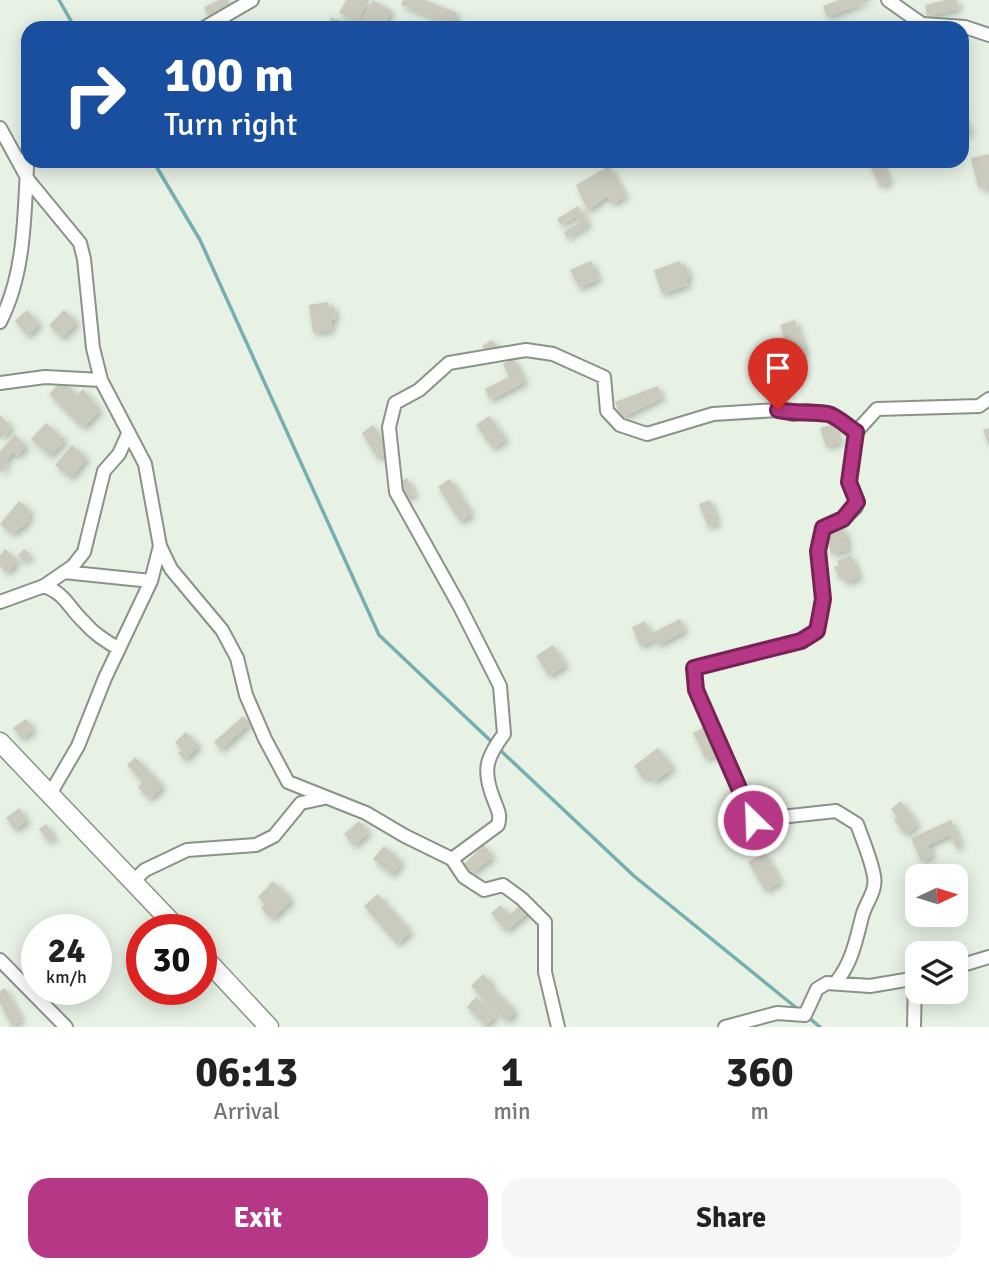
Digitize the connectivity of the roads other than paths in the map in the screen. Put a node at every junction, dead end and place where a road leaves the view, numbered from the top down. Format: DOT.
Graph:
graph roads {
  1 [pos="252,0"];
  2 [pos="888,0"];
  3 [pos="216,21"];
  4 [pos="918,21"];
  5 [pos="969,28"];
  6 [pos="989,35"];
  7 [pos="0,128"];
  8 [pos="21,166"];
  9 [pos="22,168"];
  10 [pos="29,168"];
  11 [pos="29,181"];
  12 [pos="0,322"];
  13 [pos="101,380"];
  14 [pos="0,383"];
  15 [pos="989,399"];
  16 [pos="856,432"];
  17 [pos="128,434"];
  18 [pos="160,546"];
  19 [pos="64,572"];
  20 [pos="151,581"];
  21 [pos="44,586"];
  22 [pos="0,602"];
  23 [pos="119,649"];
  24 [pos="0,742"];
  25 [pos="50,794"];
  26 [pos="324,798"];
  27 [pos="452,859"];
  28 [pos="132,882"];
  29 [pos="163,914"];
  30 [pos="989,957"];
  31 [pos="0,960"];
  32 [pos="968,963"];
  33 [pos="217,971"];
  34 [pos="905,980"];
  35 [pos="836,981"];
  36 [pos="915,1004"];
  37 [pos="66,1027"];
  38 [pos="269,1027"];
  39 [pos="558,1027"];
  40 [pos="726,1027"];
  41 [pos="914,1027"];
  1 -- 3 [label="street"];
  2 -- 4 [label="street"];
  5 -- 6 [label="street"];
  7 -- 8 [label="street"];
  9 -- 11 [label="street"];
  10 -- 11 [label="street"];
  11 -- 12 [label="street"];
  11 -- 13 [label="street"];
  13 -- 14 [label="street"];
  13 -- 17 [label="street"];
  15 -- 16 [label="street"];
  16 -- 27 [label="street"];
  16 -- 35 [label="street"];
  17 -- 18 [label="street"];
  17 -- 19 [label="street"];
  18 -- 20 [label="street"];
  18 -- 26 [label="street"];
  19 -- 20 [label="street"];
  19 -- 21 [label="street"];
  20 -- 23 [label="street"];
  21 -- 22 [label="street"];
  21 -- 23 [label="street"];
  23 -- 25 [label="street"];
  24 -- 25 [label="street"];
  25 -- 28 [label="street"];
  26 -- 27 [label="street"];
  26 -- 28 [label="street"];
  27 -- 39 [label="street"];
  28 -- 29 [label="street"];
  30 -- 32 [label="street"];
  31 -- 37 [label="street"];
  33 -- 38 [label="street"];
  34 -- 35 [label="street"];
  35 -- 40 [label="street"];
  36 -- 41 [label="street"];
}
